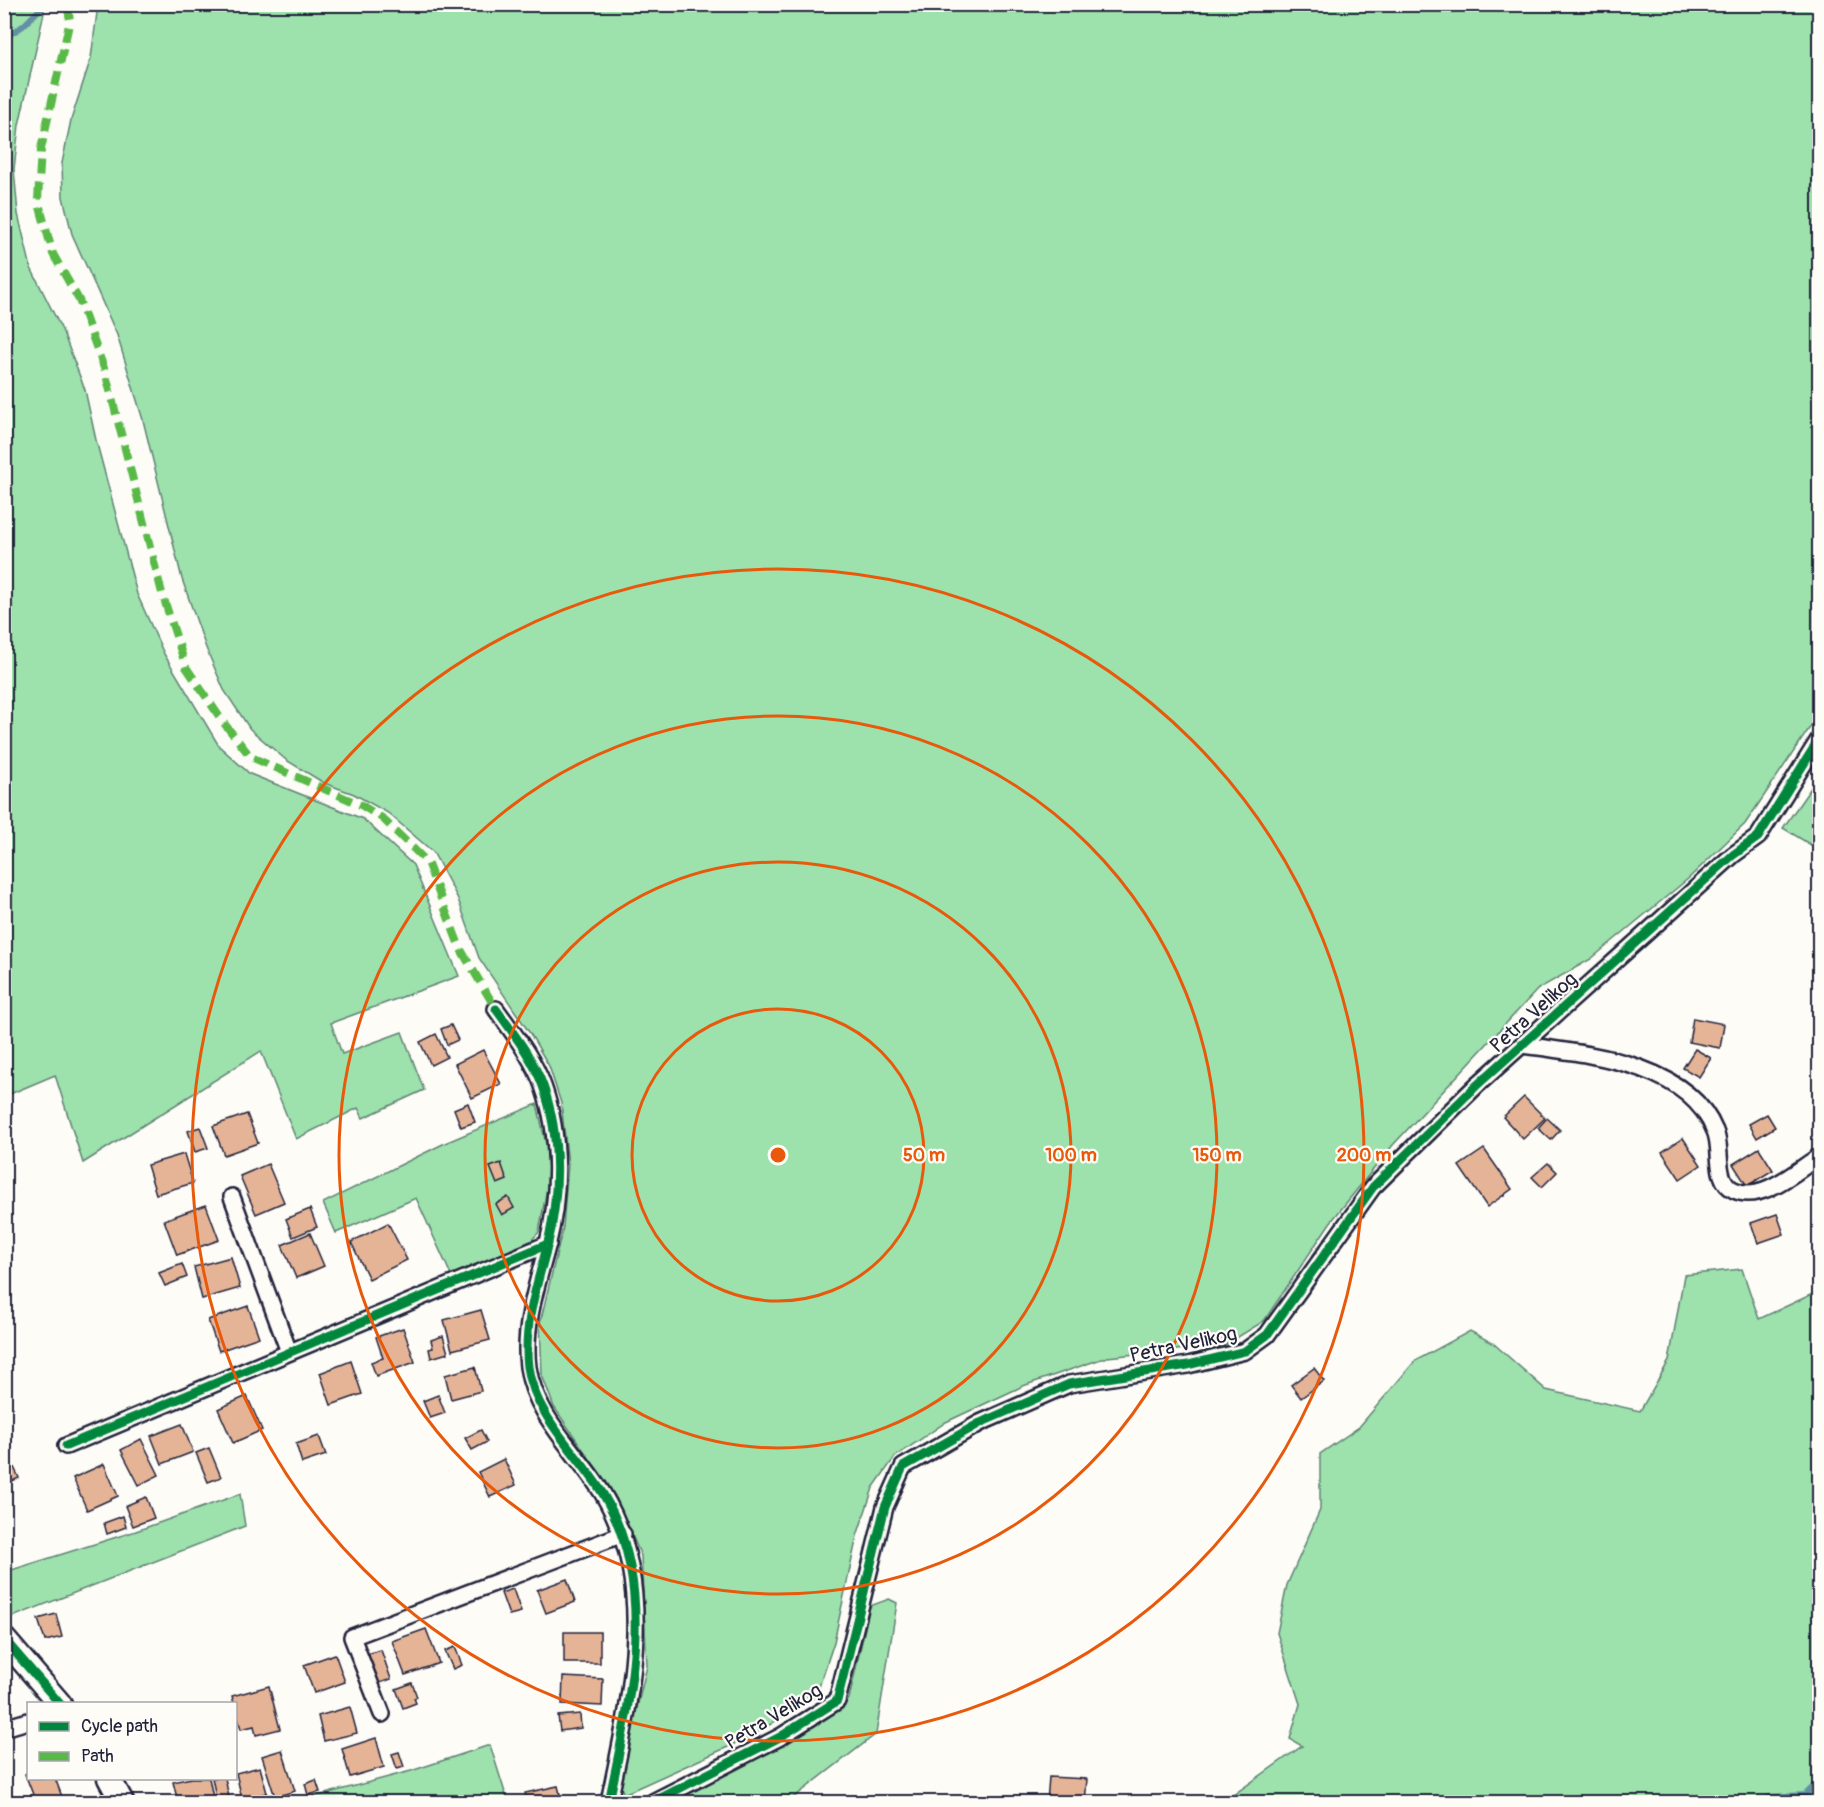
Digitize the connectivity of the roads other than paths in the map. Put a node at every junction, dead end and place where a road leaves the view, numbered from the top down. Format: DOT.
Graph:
graph roads {
  1 [pos="1820,738"];
  2 [pos="496,1009"];
  3 [pos="1522,1045"];
  4 [pos="1820,1156"];
  5 [pos="232,1197"];
  6 [pos="548,1244"];
  7 [pos="289,1352"];
  8 [pos="66,1446"];
  9 [pos="623,1534"];
  10 [pos="4,1639"];
  11 [pos="58,1702"];
  12 [pos="382,1714"];
  13 [pos="27,1720"];
  14 [pos="4,1728"];
  15 [pos="110,1780"];
  16 [pos="122,1803"];
  17 [pos="609,1803"];
  18 [pos="653,1803"];
  1 -- 3 [label="street, Petra Velikog"];
  2 -- 6 [label="street"];
  3 -- 4 [label="street"];
  3 -- 18 [label="street, Petra Velikog"];
  5 -- 7 [label="street"];
  6 -- 7 [label="street"];
  6 -- 9 [label="street"];
  7 -- 8 [label="street"];
  9 -- 12 [label="street"];
  9 -- 17 [label="street"];
  10 -- 11 [label="street"];
  13 -- 14 [label="street"];
  15 -- 16 [label="street"];
}
